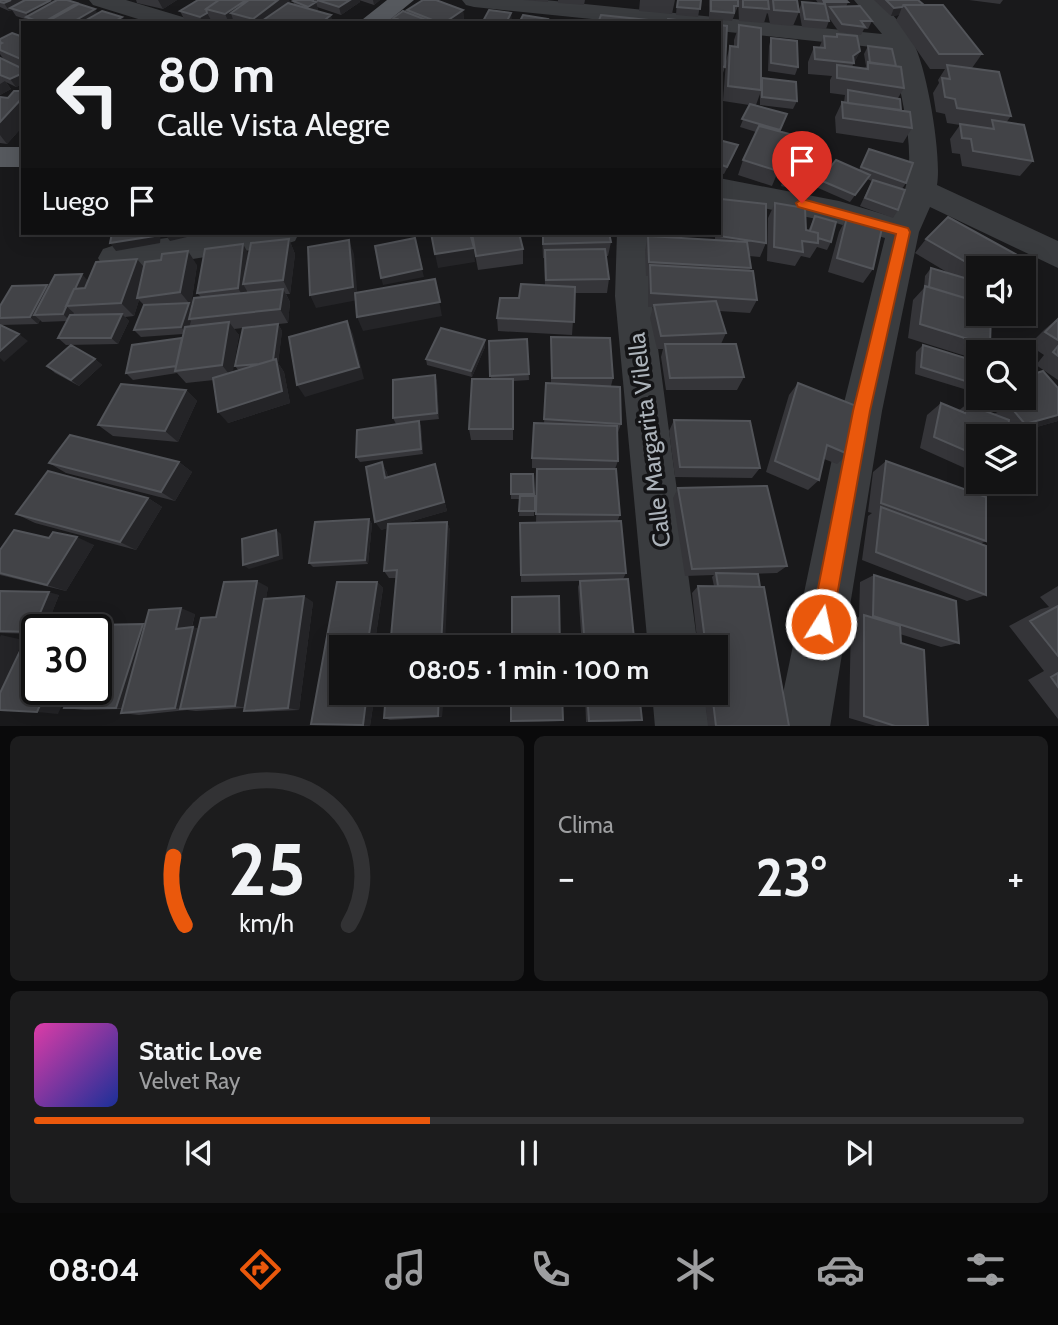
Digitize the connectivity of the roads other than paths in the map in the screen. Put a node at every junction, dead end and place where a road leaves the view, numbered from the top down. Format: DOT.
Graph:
graph roads {
  1 [pos="102,0"];
  2 [pos="193,0"];
  3 [pos="402,0"];
  4 [pos="474,0"];
  5 [pos="866,0"];
  6 [pos="594,11"];
  7 [pos="164,21"];
  8 [pos="373,21"];
  9 [pos="686,21"];
  10 [pos="721,24"];
  11 [pos="901,43"];
  12 [pos="0,157"];
  13 [pos="21,157"];
  14 [pos="721,188"];
  15 [pos="921,190"];
  16 [pos="903,232"];
  17 [pos="270,235"];
  18 [pos="633,235"];
  19 [pos="1058,255"];
  20 [pos="115,258"];
  21 [pos="672,635"];
  22 [pos="679,705"];
  23 [pos="682,726"];
  24 [pos="803,726"];
  1 -- 7 [label="street"];
  2 -- 7 [label="street"];
  3 -- 8 [label="main road"];
  4 -- 6 [label="street"];
  5 -- 11 [label="street"];
  6 -- 9 [label="street"];
  10 -- 11 [label="street"];
  11 -- 15 [label="street"];
  12 -- 13 [label="main road"];
  14 -- 16 [label="street"];
  15 -- 16 [label="street"];
  15 -- 19 [label="street"];
  16 -- 24 [label="street"];
  17 -- 20 [label="street"];
  18 -- 21 [label="street, Calle Margarita Vilella"];
  22 -- 23 [label="street"];
}
